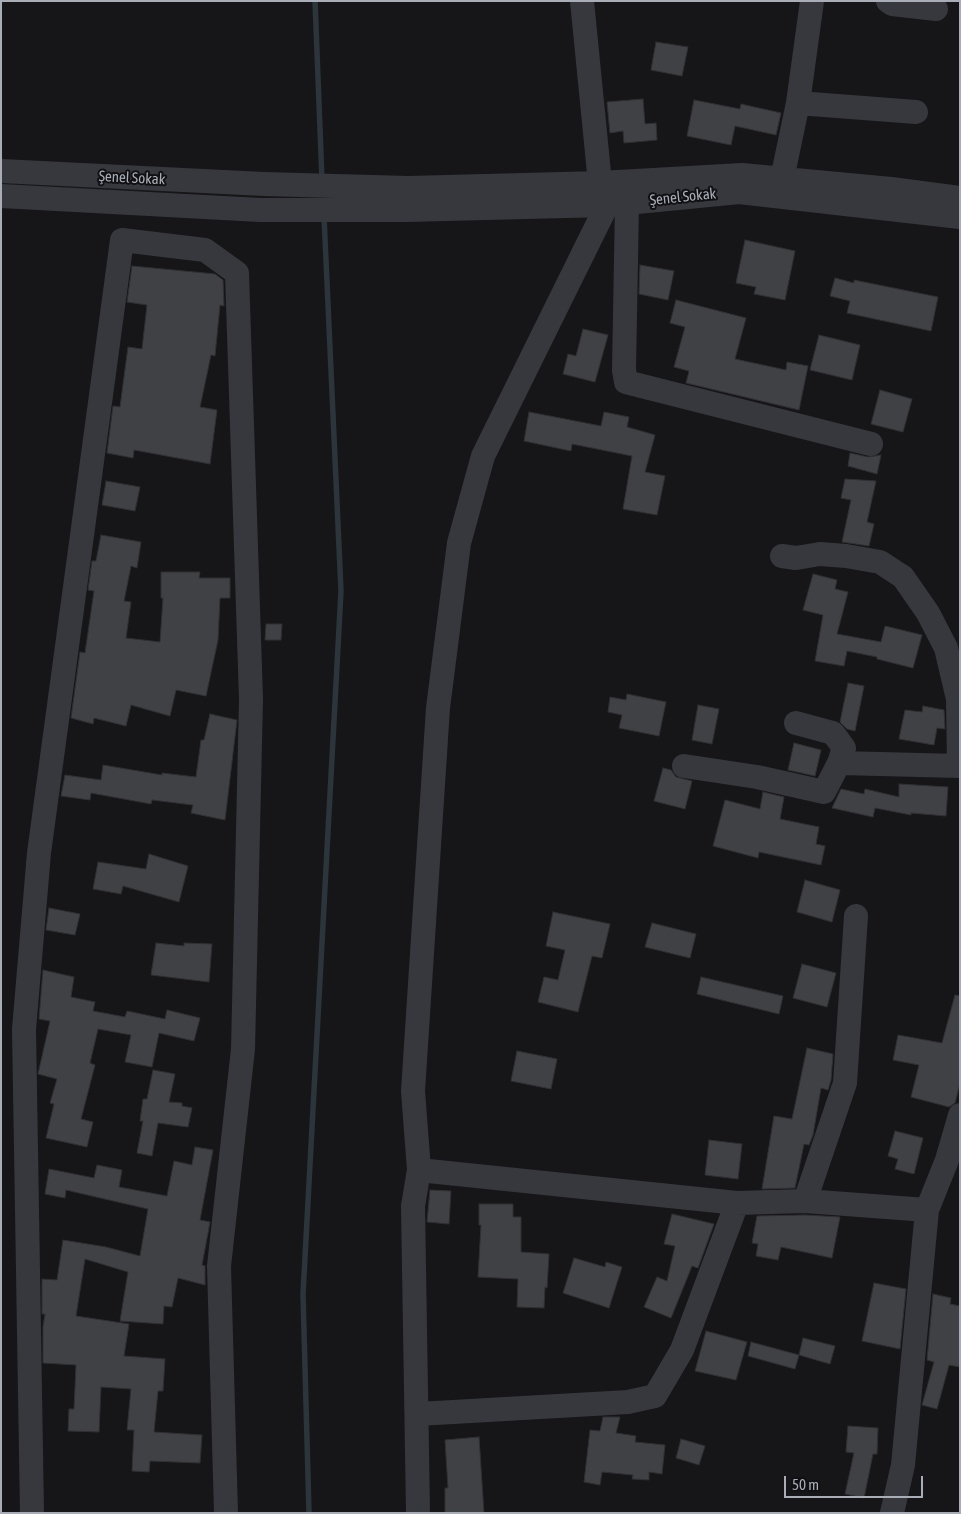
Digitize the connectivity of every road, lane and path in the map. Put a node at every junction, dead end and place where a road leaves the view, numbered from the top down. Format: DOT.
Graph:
graph roads {
  1 [pos="582,1"];
  2 [pos="812,1"];
  3 [pos="888,1"];
  4 [pos="936,9"];
  5 [pos="798,103"];
  6 [pos="916,112"];
  7 [pos="1,171"];
  8 [pos="782,179"];
  9 [pos="1,196"];
  10 [pos="611,197"];
  11 [pos="960,198"];
  12 [pos="407,199"];
  13 [pos="960,217"];
  14 [pos="871,444"];
  15 [pos="782,556"];
  16 [pos="796,722"];
  17 [pos="839,763"];
  18 [pos="684,766"];
  19 [pos="960,766"];
  20 [pos="856,916"];
  21 [pos="960,1115"];
  22 [pos="419,1170"];
  23 [pos="805,1201"];
  24 [pos="737,1203"];
  25 [pos="927,1210"];
  26 [pos="418,1414"];
  27 [pos="32,1513"];
  28 [pos="226,1513"];
  29 [pos="418,1513"];
  30 [pos="892,1513"];
  1 -- 10 [label="street"];
  2 -- 5 [label="street"];
  3 -- 4 [label="street"];
  5 -- 6 [label="street"];
  5 -- 8 [label="street"];
  7 -- 12 [label="street, Şenel Sokak"];
  8 -- 10 [label="street, Şenel Sokak"];
  8 -- 11 [label="street, Şenel Sokak"];
  9 -- 12 [label="street, Şenel Sokak"];
  10 -- 12 [label="street, Şenel Sokak"];
  10 -- 13 [label="street, Şenel Sokak"];
  10 -- 14 [label="street"];
  10 -- 22 [label="street"];
  15 -- 19 [label="street"];
  16 -- 17 [label="street"];
  17 -- 18 [label="street"];
  17 -- 19 [label="street"];
  20 -- 23 [label="street"];
  21 -- 25 [label="street"];
  22 -- 24 [label="street"];
  22 -- 26 [label="street"];
  23 -- 24 [label="street"];
  23 -- 25 [label="street"];
  24 -- 26 [label="street"];
  25 -- 30 [label="street"];
  26 -- 29 [label="street"];
  27 -- 28 [label="street"];
}
